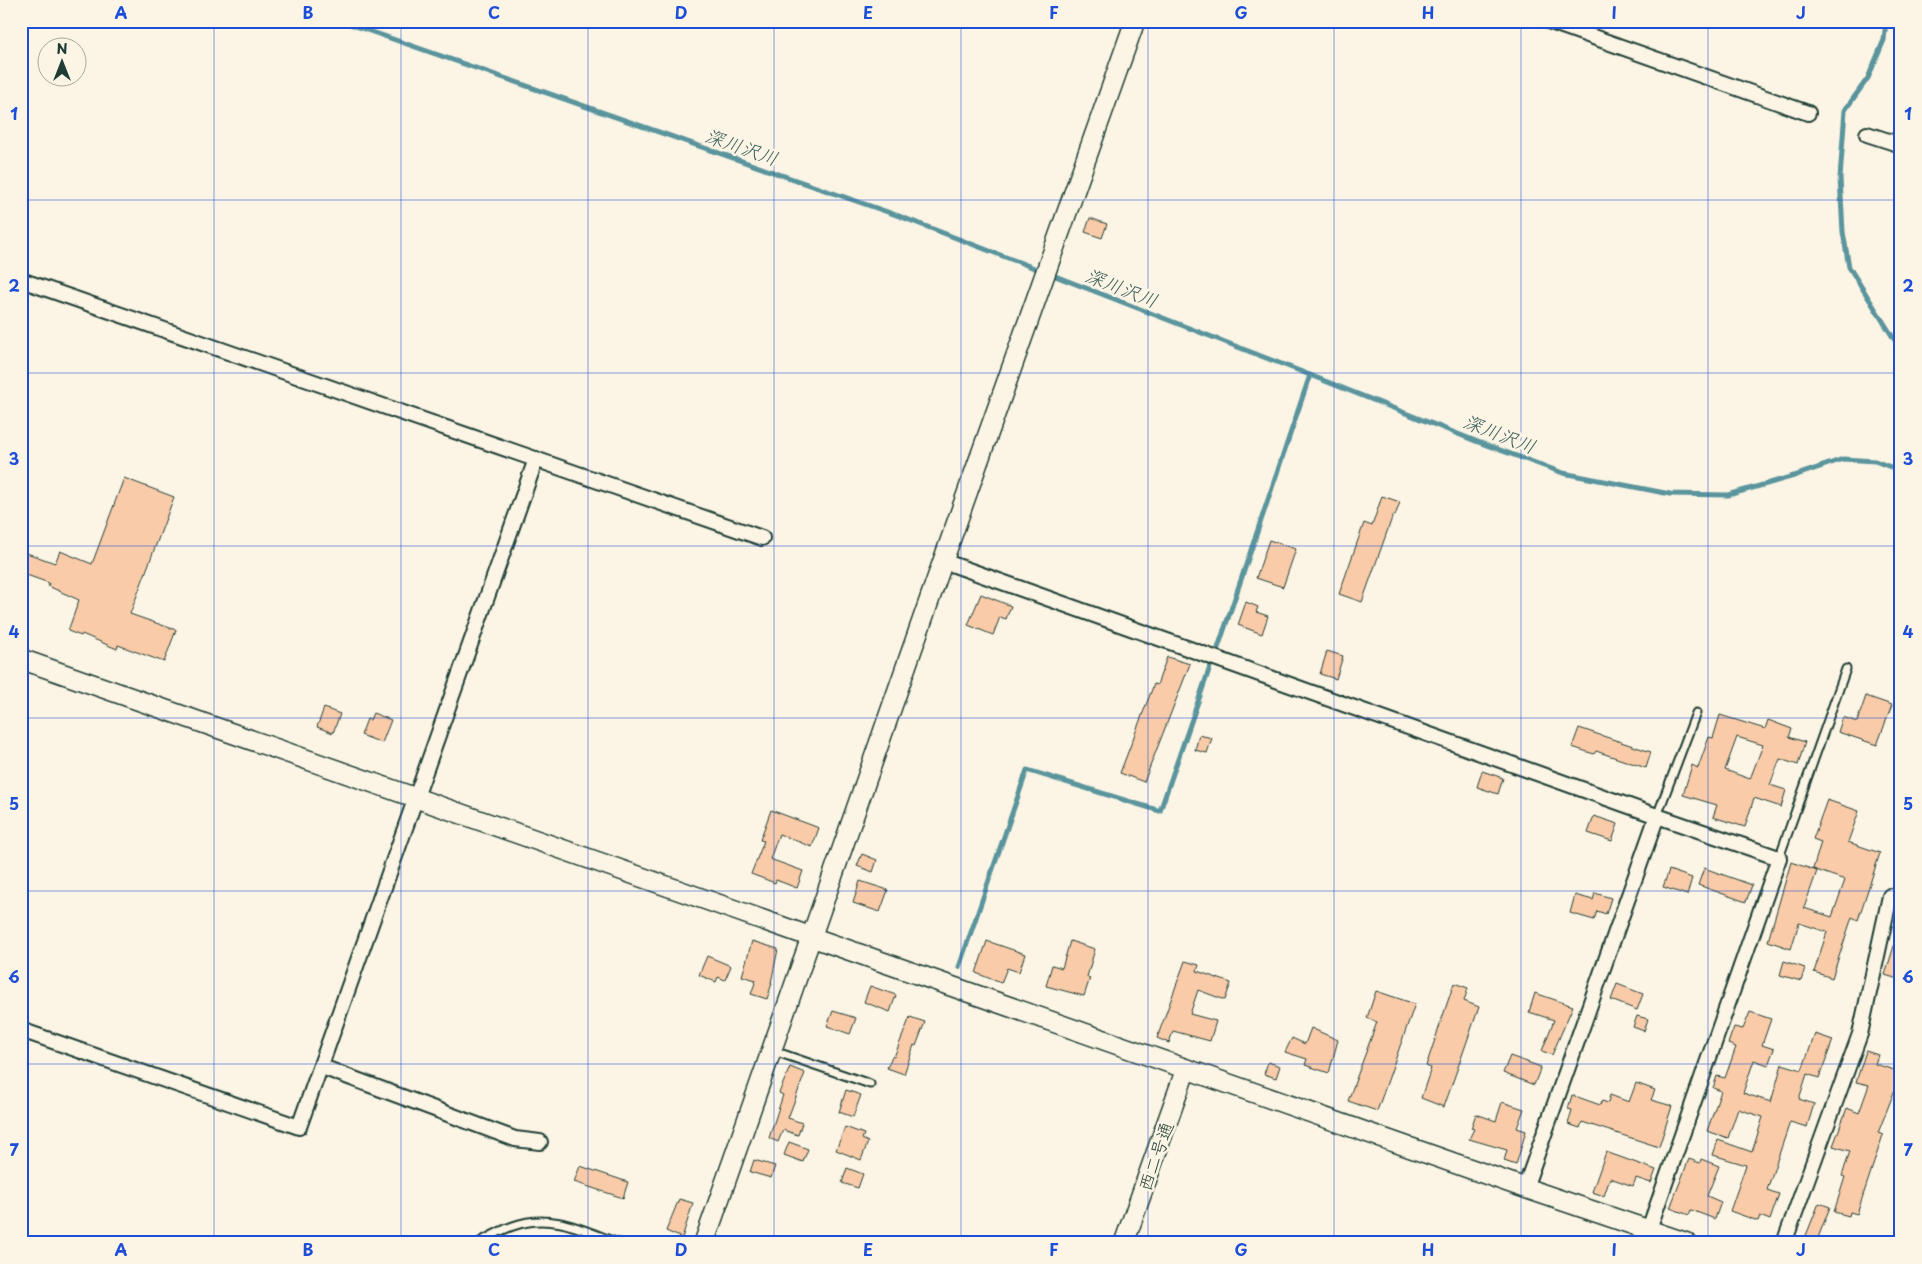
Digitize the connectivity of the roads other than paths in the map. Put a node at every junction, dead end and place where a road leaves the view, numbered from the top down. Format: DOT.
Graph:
graph roads {
  1 [pos="1135,21"];
  2 [pos="1548,21"];
  3 [pos="1808,113"];
  4 [pos="1867,134"];
  5 [pos="1901,145"];
  6 [pos="21,280"];
  7 [pos="536,459"];
  8 [pos="762,538"];
  9 [pos="943,561"];
  10 [pos="21,659"];
  11 [pos="1846,669"];
  12 [pos="1696,713"];
  13 [pos="415,796"];
  14 [pos="1657,816"];
  15 [pos="1779,858"];
  16 [pos="1890,896"];
  17 [pos="812,936"];
  18 [pos="21,1030"];
  19 [pos="771,1050"];
  20 [pos="322,1067"];
  21 [pos="1186,1069"];
  22 [pos="870,1084"];
  23 [pos="540,1142"];
  24 [pos="1525,1188"];
  25 [pos="1649,1229"];
  26 [pos="478,1243"];
  27 [pos="618,1243"];
  28 [pos="704,1243"];
  29 [pos="1124,1243"];
  30 [pos="1687,1243"];
  31 [pos="1784,1243"];
  1 -- 9 [label="street"];
  2 -- 3 [label="street"];
  4 -- 5 [label="street"];
  6 -- 7 [label="street"];
  7 -- 8 [label="street"];
  7 -- 13 [label="street"];
  9 -- 14 [label="street"];
  9 -- 17 [label="street"];
  10 -- 13 [label="street"];
  11 -- 15 [label="lane"];
  12 -- 14 [label="lane"];
  13 -- 17 [label="street"];
  13 -- 20 [label="street"];
  14 -- 15 [label="street"];
  14 -- 24 [label="street"];
  15 -- 25 [label="street"];
  16 -- 31 [label="street"];
  17 -- 19 [label="street"];
  17 -- 21 [label="street"];
  18 -- 20 [label="street"];
  19 -- 22 [label="lane"];
  19 -- 28 [label="street"];
  20 -- 23 [label="street"];
  21 -- 24 [label="street"];
  21 -- 29 [label="street, 西二号通"];
  24 -- 25 [label="street"];
  25 -- 30 [label="street"];
  26 -- 27 [label="lane"];
}
